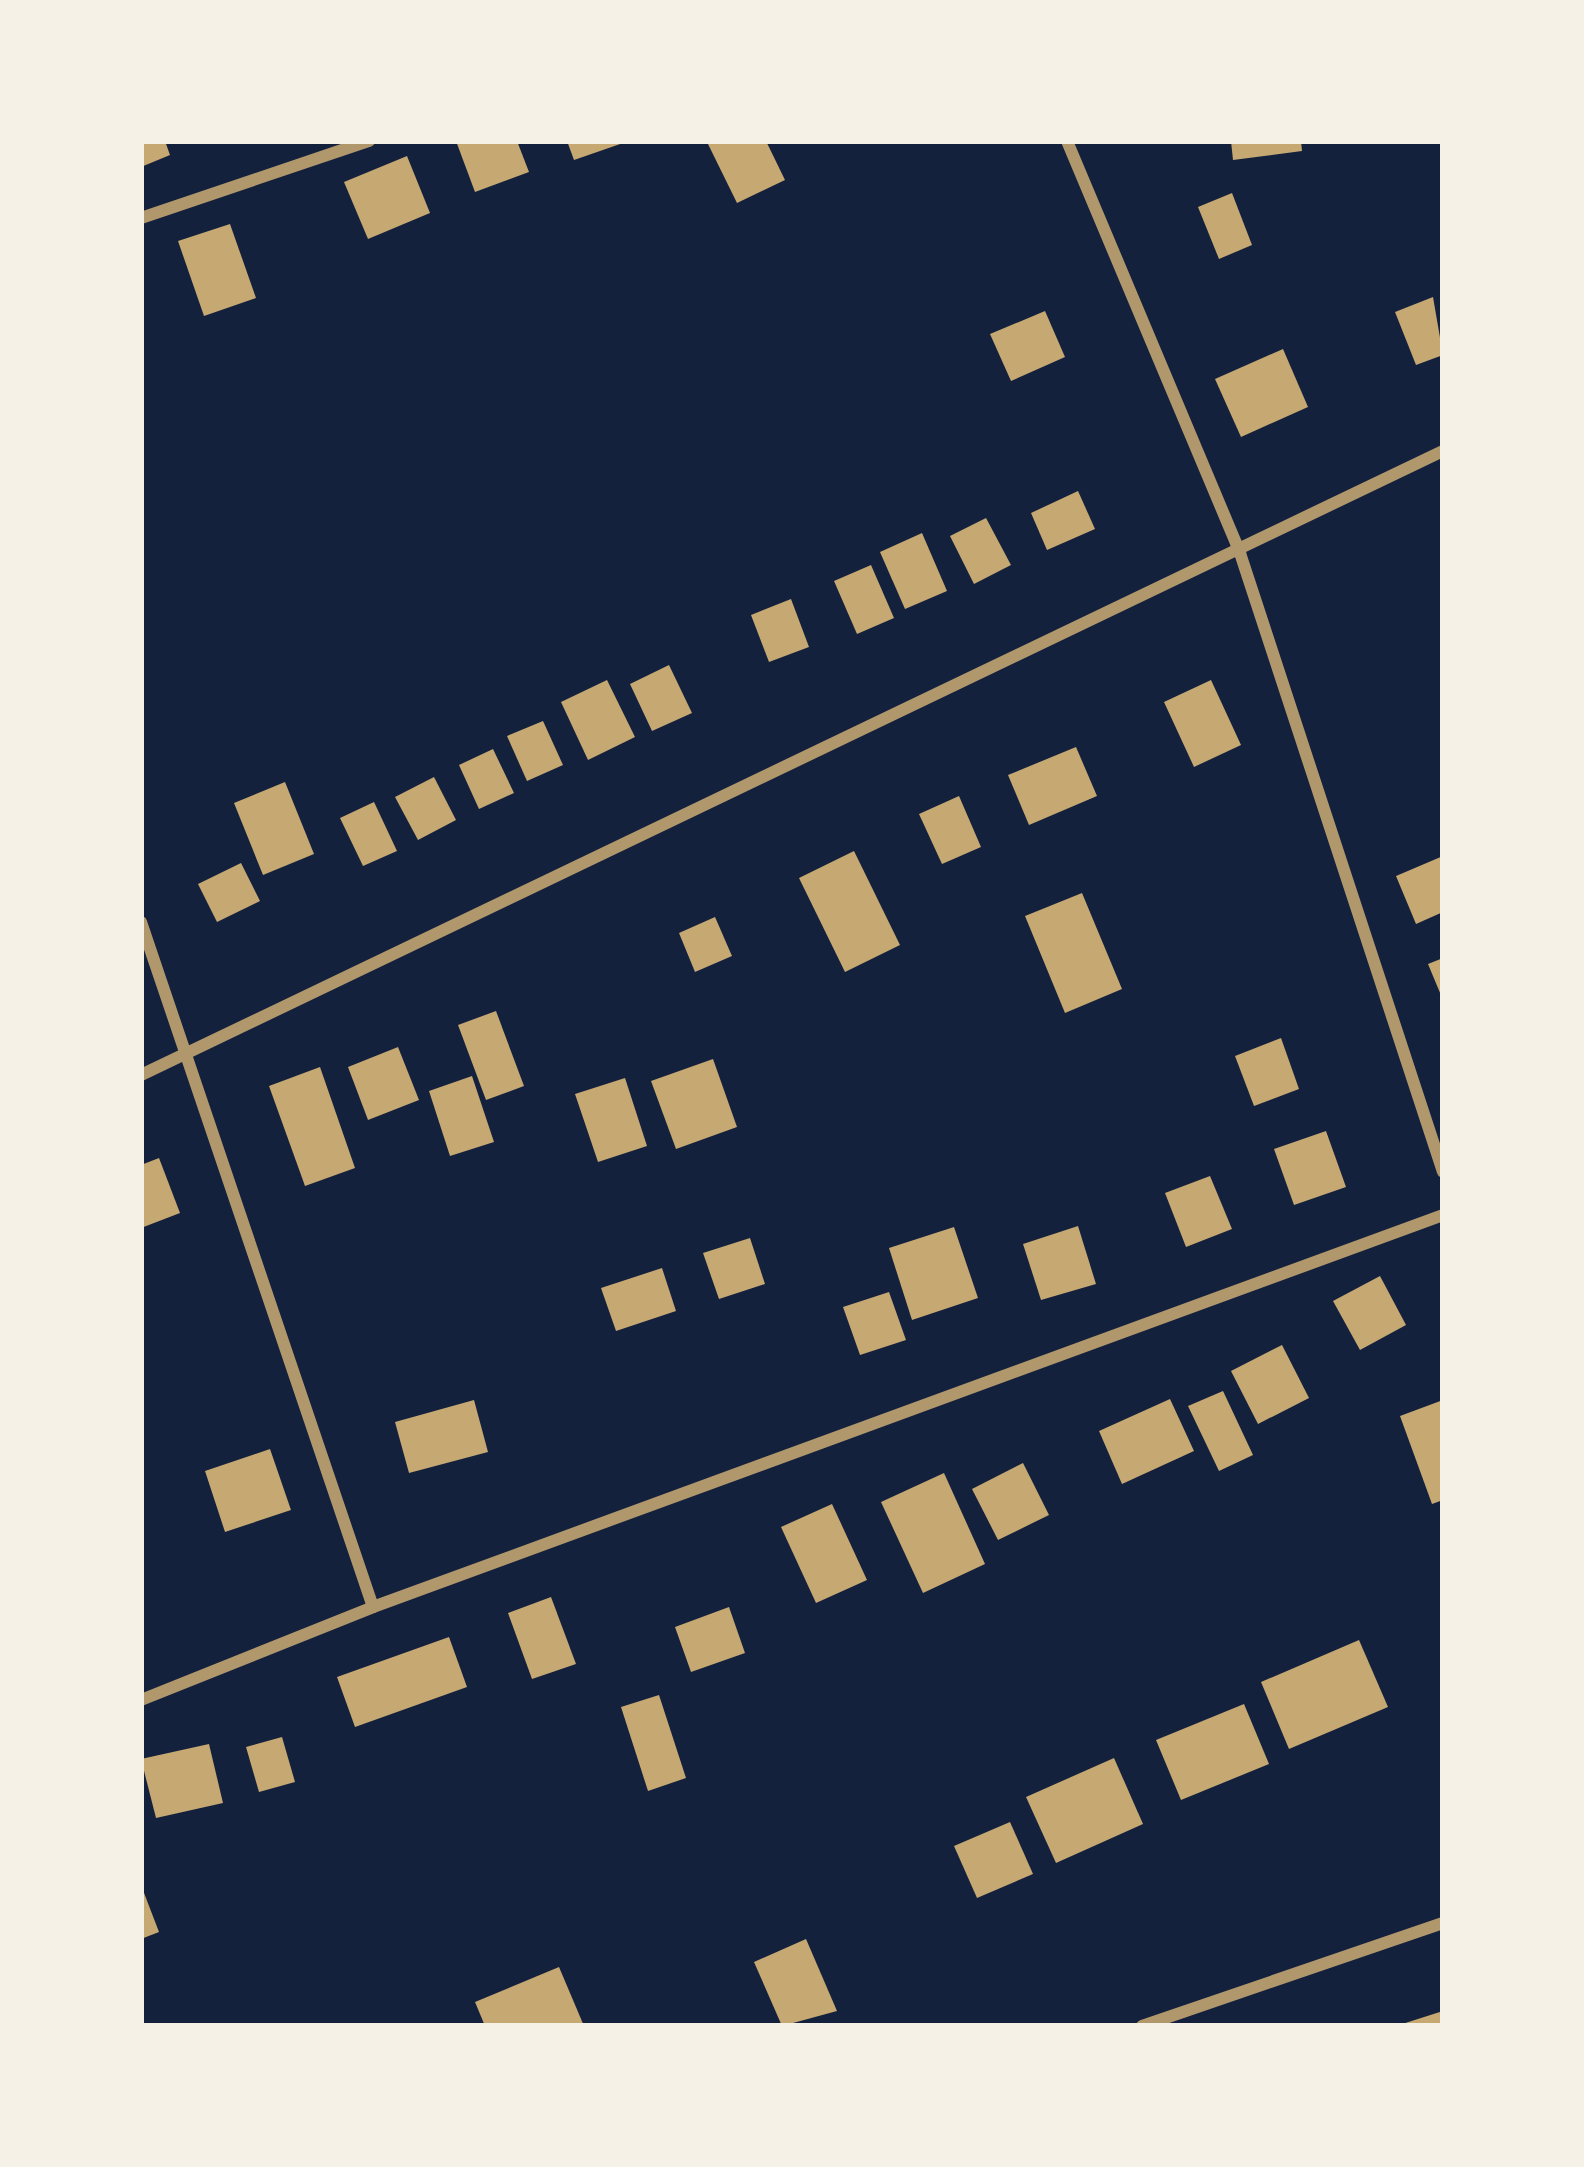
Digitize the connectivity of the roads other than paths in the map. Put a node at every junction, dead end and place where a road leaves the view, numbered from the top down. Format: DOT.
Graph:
graph roads {
  1 [pos="369,141"];
  2 [pos="1067,141"];
  3 [pos="141,218"];
  4 [pos="1443,451"];
  5 [pos="1240,553"];
  6 [pos="141,922"];
  7 [pos="190,1053"];
  8 [pos="141,1075"];
  9 [pos="1443,1172"];
  10 [pos="1443,1215"];
  11 [pos="373,1607"];
  12 [pos="141,1700"];
  13 [pos="1443,1923"];
  14 [pos="1142,2026"];
  1 -- 3 [label="street"];
  2 -- 5 [label="street"];
  4 -- 5 [label="street"];
  5 -- 7 [label="street"];
  5 -- 9 [label="street"];
  6 -- 7 [label="street"];
  7 -- 8 [label="street"];
  7 -- 11 [label="street"];
  10 -- 11 [label="street"];
  11 -- 12 [label="street"];
  13 -- 14 [label="street"];
}
